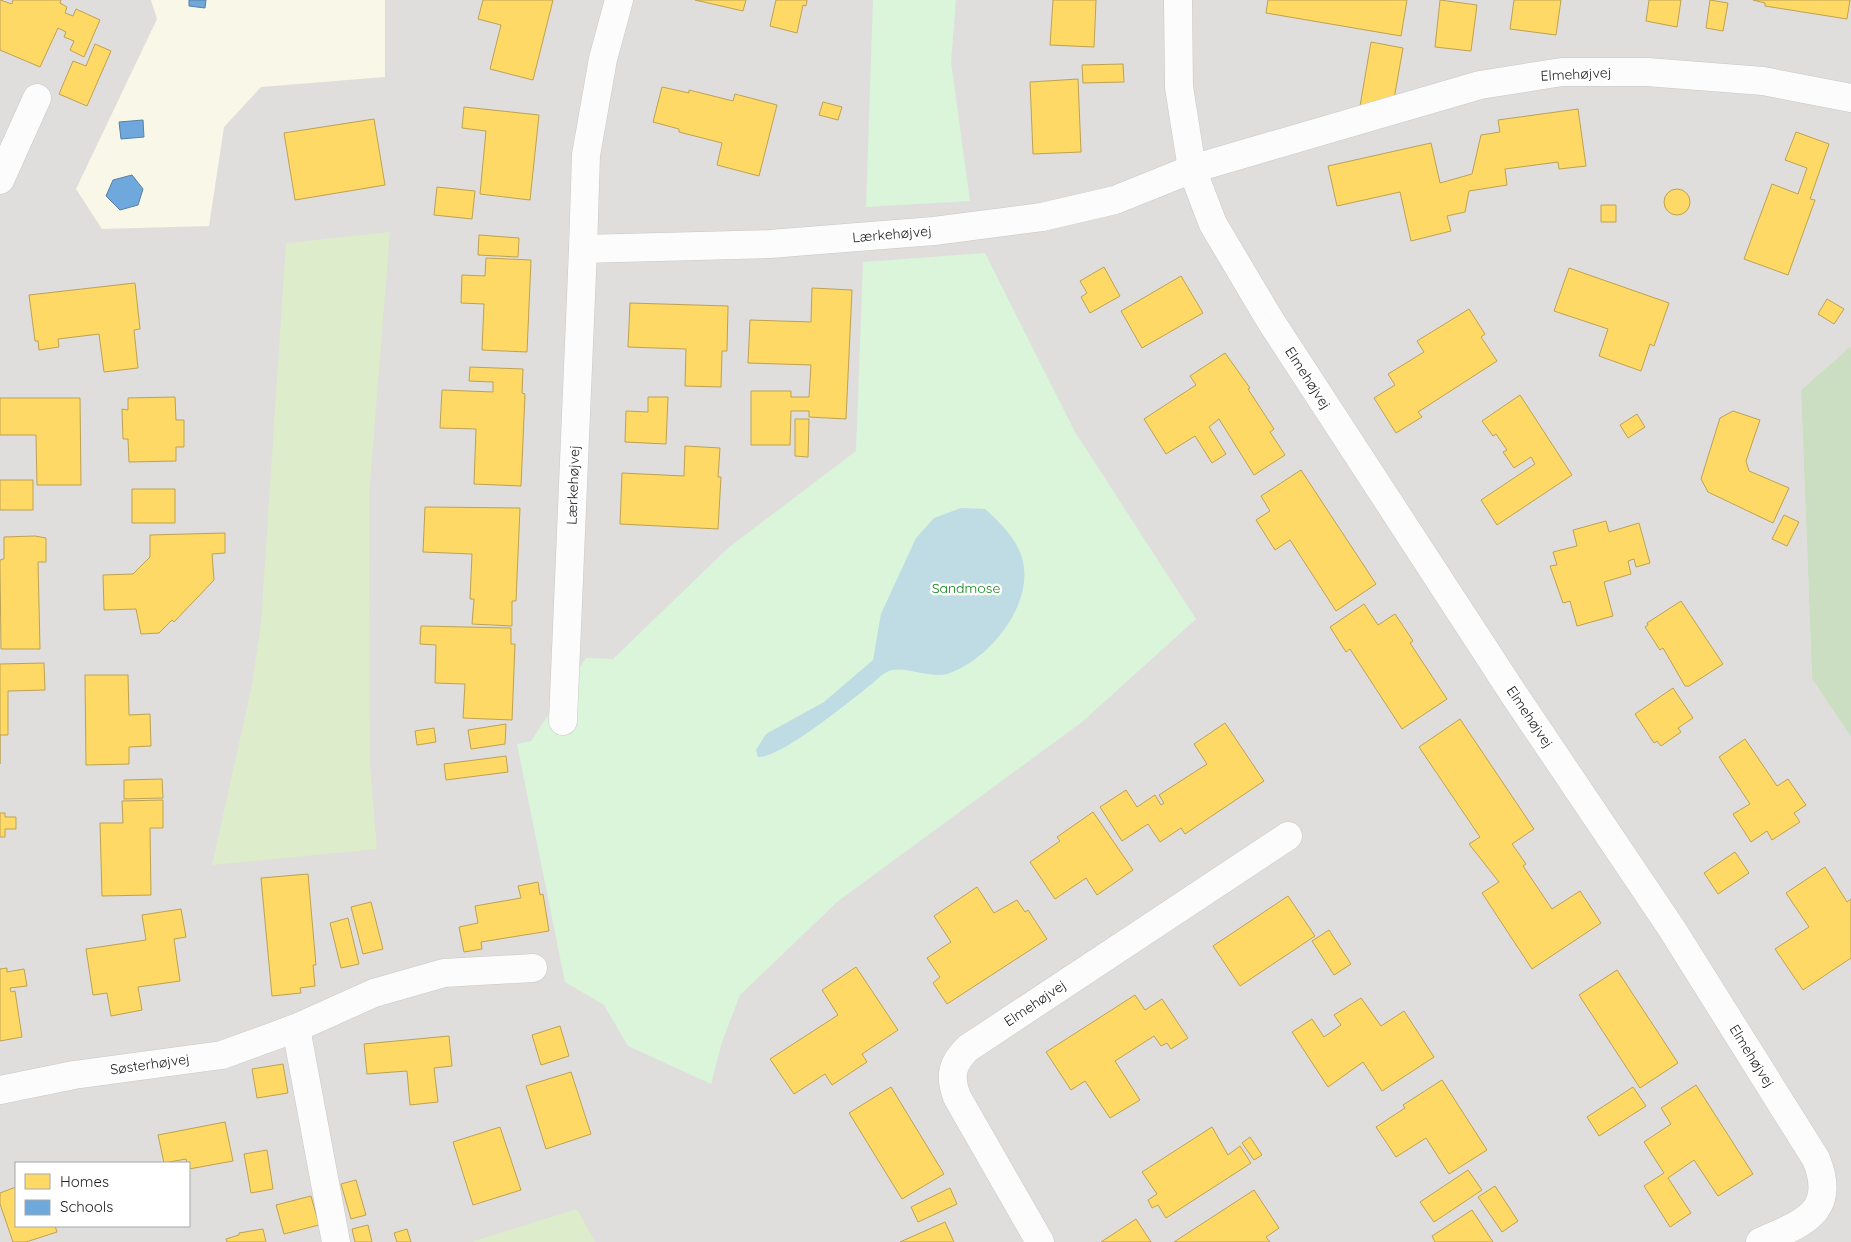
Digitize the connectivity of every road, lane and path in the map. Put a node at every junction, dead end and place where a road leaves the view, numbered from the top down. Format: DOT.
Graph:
graph roads {
  1 [pos="619,0"];
  2 [pos="1178,0"];
  3 [pos="37,98"];
  4 [pos="1851,98"];
  5 [pos="1192,169"];
  6 [pos="0,180"];
  7 [pos="583,249"];
  8 [pos="563,721"];
  9 [pos="1288,836"];
  10 [pos="533,968"];
  11 [pos="296,1028"];
  12 [pos="0,1090"];
  13 [pos="336,1242"];
  14 [pos="1040,1242"];
  15 [pos="1760,1242"];
  1 -- 7 [label="street, Lærkehøjvej"];
  2 -- 5 [label="street, Elmehøjvej"];
  3 -- 6 [label="street"];
  4 -- 5 [label="street, Elmehøjvej"];
  5 -- 7 [label="street, Lærkehøjvej"];
  5 -- 15 [label="street, Elmehøjvej"];
  7 -- 8 [label="street, Lærkehøjvej"];
  9 -- 14 [label="street, Elmehøjvej"];
  10 -- 11 [label="street, Søsterhøjvej"];
  11 -- 12 [label="street, Søsterhøjvej"];
  11 -- 13 [label="street"];
}
